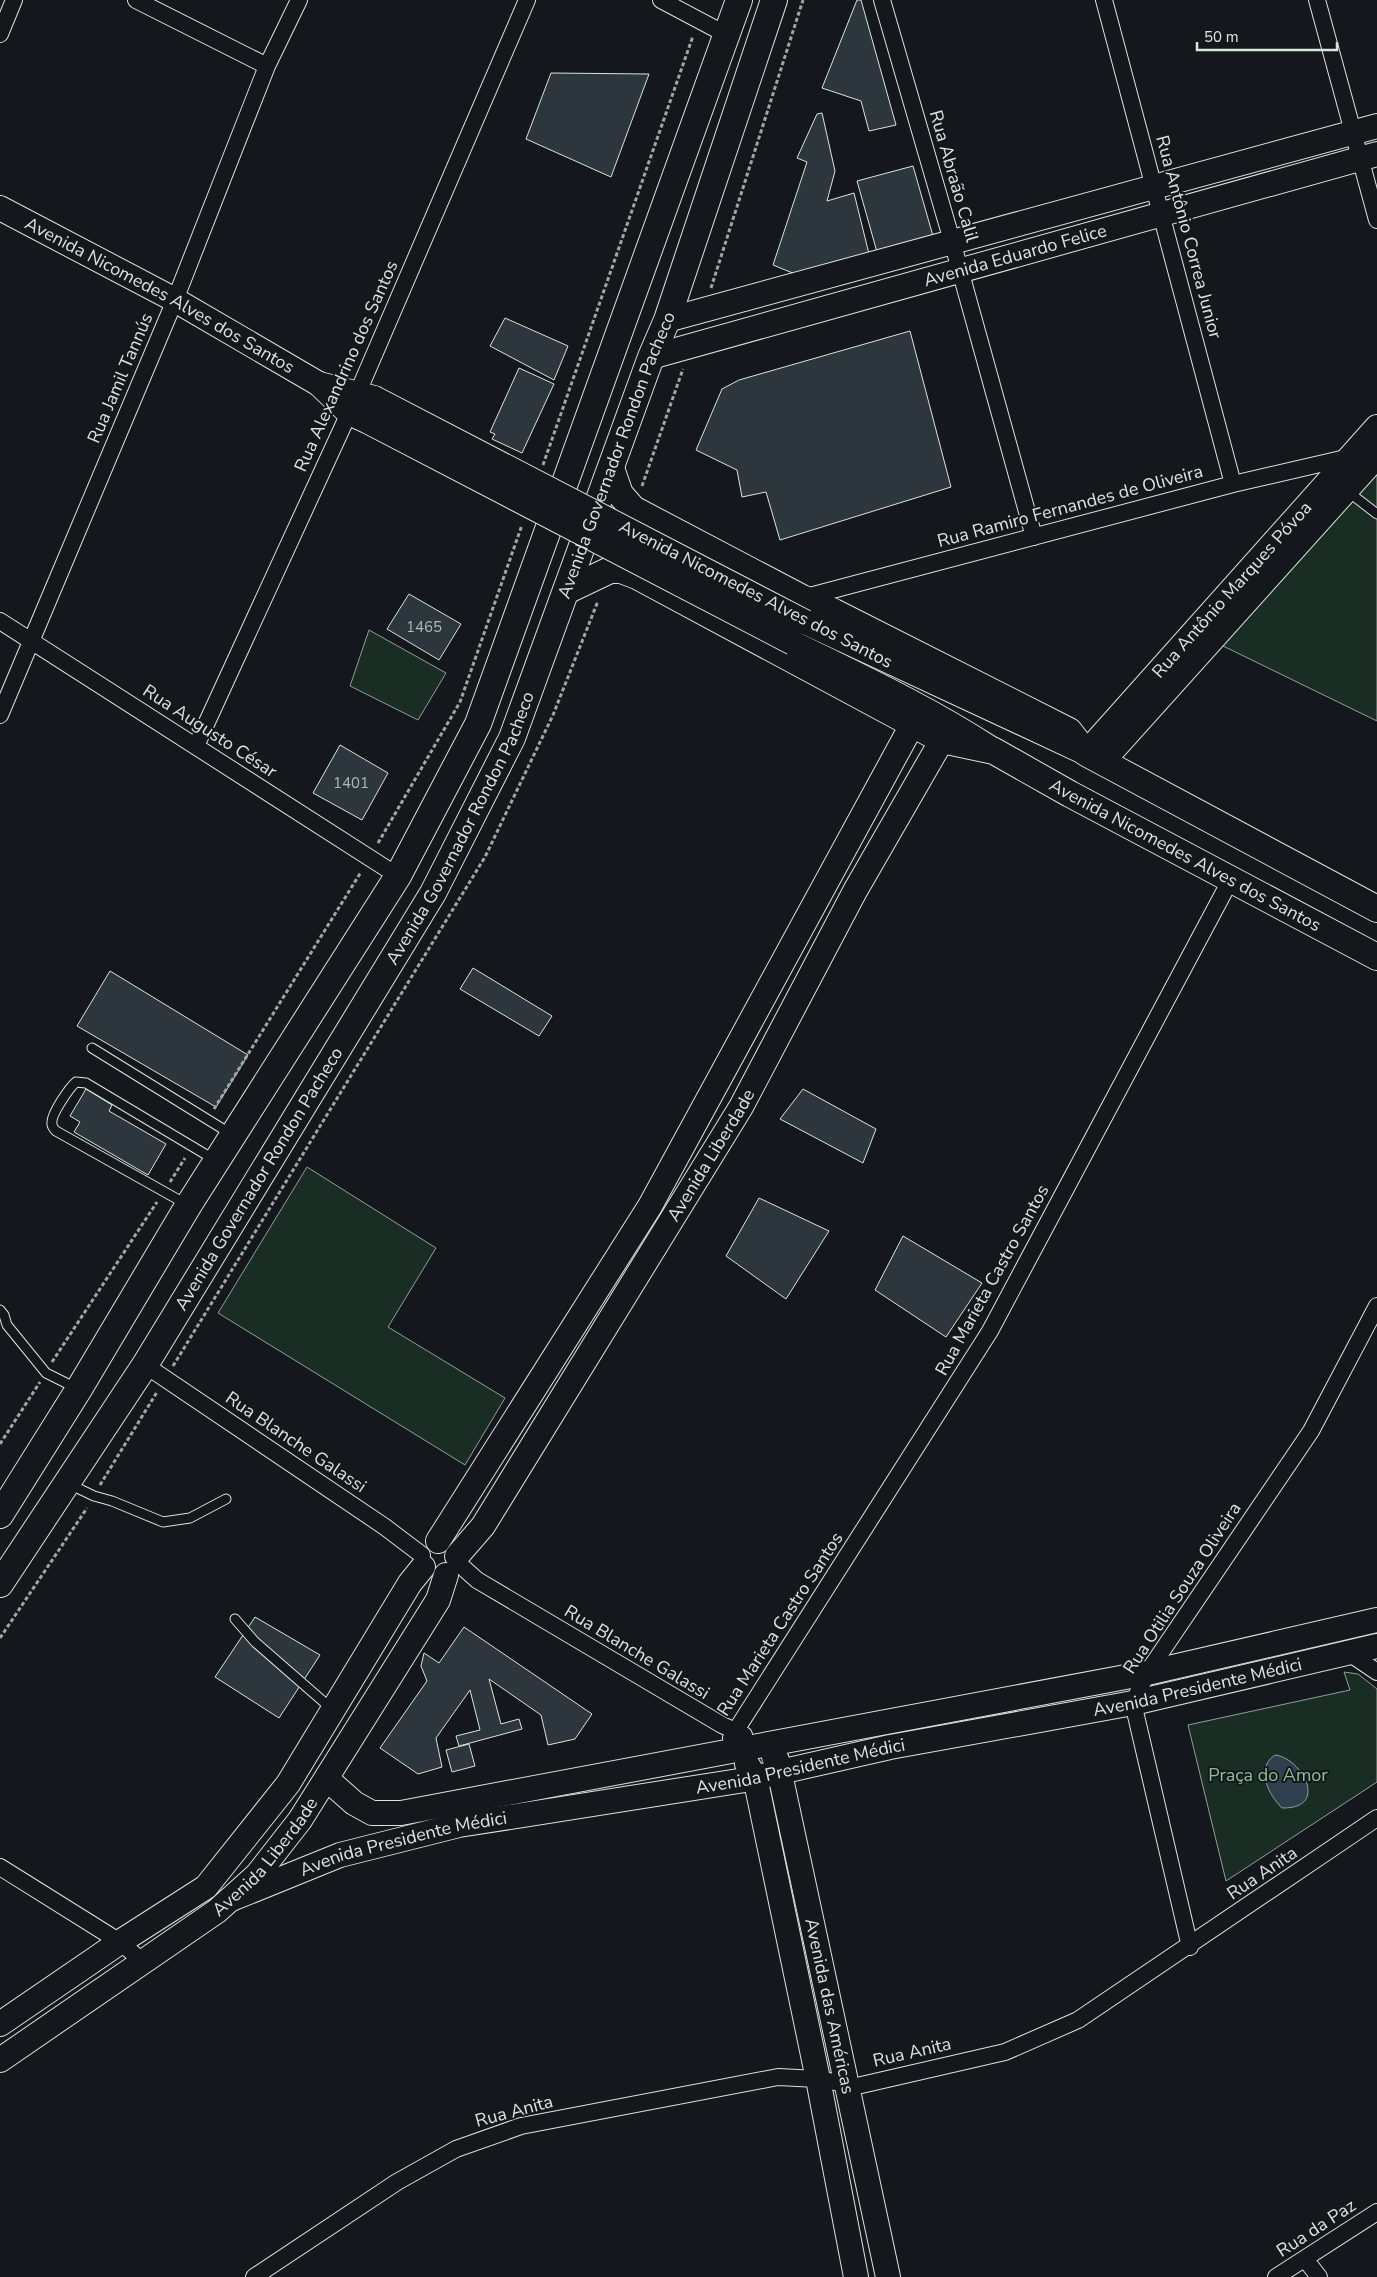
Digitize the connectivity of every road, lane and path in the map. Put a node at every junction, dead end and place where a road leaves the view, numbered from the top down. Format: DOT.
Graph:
graph roads {
  1 [pos="14,0"];
  2 [pos="136,0"];
  3 [pos="299,0"];
  4 [pos="527,0"];
  5 [pos="661,0"];
  6 [pos="739,0"];
  7 [pos="774,0"];
  8 [pos="882,0"];
  9 [pos="1104,0"];
  10 [pos="1317,0"];
  11 [pos="698,20"];
  12 [pos="0,34"];
  13 [pos="727,35"];
  14 [pos="267,66"];
  15 [pos="1377,126"];
  16 [pos="1354,132"];
  17 [pos="1369,156"];
  18 [pos="1155,186"];
  19 [pos="0,208"];
  20 [pos="1162,214"];
  21 [pos="1377,220"];
  22 [pos="952,241"];
  23 [pos="960,271"];
  24 [pos="800,283"];
  25 [pos="174,300"];
  26 [pos="809,313"];
  27 [pos="667,320"];
  28 [pos="651,358"];
  29 [pos="361,406"];
  30 [pos="1377,427"];
  31 [pos="1377,456"];
  32 [pos="1350,457"];
  33 [pos="611,468"];
  34 [pos="540,473"];
  35 [pos="1233,484"];
  36 [pos="1346,490"];
  37 [pos="1377,514"];
  38 [pos="524,518"];
  39 [pos="1034,537"];
  40 [pos="701,545"];
  41 [pos="566,591"];
  42 [pos="672,594"];
  43 [pos="803,610"];
  44 [pos="0,621"];
  45 [pos="30,641"];
  46 [pos="0,715"];
  47 [pos="912,724"];
  48 [pos="942,740"];
  49 [pos="196,746"];
  50 [pos="994,751"];
  51 [pos="1094,758"];
  52 [pos="370,858"];
  53 [pos="398,876"];
  54 [pos="1231,879"];
  55 [pos="1377,909"];
  56 [pos="1377,957"];
  57 [pos="744,1034"];
  58 [pos="92,1048"];
  59 [pos="772,1048"];
  60 [pos="208,1119"];
  61 [pos="233,1135"];
  62 [pos="192,1146"];
  63 [pos="217,1161"];
  64 [pos="164,1192"];
  65 [pos="188,1206"];
  66 [pos="1377,1306"];
  67 [pos="0,1310"];
  68 [pos="145,1365"];
  69 [pos="46,1373"];
  70 [pos="79,1389"];
  71 [pos="0,1444"];
  72 [pos="66,1483"];
  73 [pos="226,1499"];
  74 [pos="0,1516"];
  75 [pos="428,1552"];
  76 [pos="453,1566"];
  77 [pos="0,1584"];
  78 [pos="235,1619"];
  79 [pos="1377,1620"];
  80 [pos="1377,1646"];
  81 [pos="1348,1652"];
  82 [pos="1377,1672"];
  83 [pos="1147,1673"];
  84 [pos="1133,1703"];
  85 [pos="333,1710"];
  86 [pos="737,1738"];
  87 [pos="780,1772"];
  88 [pos="755,1777"];
  89 [pos="327,1779"];
  90 [pos="1377,1818"];
  91 [pos="0,1867"];
  92 [pos="229,1900"];
  93 [pos="120,1942"];
  94 [pos="1190,1946"];
  95 [pos="143,1962"];
  96 [pos="0,2024"];
  97 [pos="0,2060"];
  98 [pos="818,2079"];
  99 [pos="846,2084"];
  100 [pos="1377,2212"];
  101 [pos="1305,2259"];
  102 [pos="254,2277"];
  103 [pos="856,2277"];
  104 [pos="888,2277"];
  105 [pos="1276,2277"];
  106 [pos="1319,2277"];
  1 -- 12 [label="street"];
  2 -- 14 [label="street"];
  3 -- 14 [label="street, Rua Jamil Tannús"];
  4 -- 29 [label="street, Rua Alexandrino dos Santos"];
  5 -- 11 [label="street"];
  6 -- 13 [label="main road, Avenida Governador Rondon Pacheco"];
  7 -- 27 [label="main road, Avenida Governador Rondon Pacheco"];
  8 -- 22 [label="street, Rua Abraão Calil"];
  9 -- 18 [label="street, Rua Antônio Correa Junior"];
  10 -- 16 [label="street"];
  11 -- 13 [label="street"];
  11 -- 34 [label="path"];
  13 -- 53 [label="main road, Avenida Governador Rondon Pacheco"];
  14 -- 25 [label="street, Rua Jamil Tannús"];
  15 -- 16 [label="main road, Avenida Eduardo Felice"];
  16 -- 17 [label="street"];
  16 -- 18 [label="main road, Avenida Eduardo Felice"];
  17 -- 20 [label="main road, Avenida Eduardo Felice"];
  17 -- 21 [label="street"];
  18 -- 20 [label="street, Rua Antônio Correa Junior"];
  18 -- 22 [label="main road, Avenida Eduardo Felice"];
  19 -- 25 [label="main road, Avenida Nicomedes Alves dos Santos"];
  20 -- 23 [label="main road, Avenida Eduardo Felice"];
  20 -- 35 [label="street, Rua Antônio Correa Junior"];
  22 -- 23 [label="street, Rua Abraão Calil"];
  22 -- 24 [label="main road, Avenida Eduardo Felice"];
  23 -- 26 [label="main road, Avenida Eduardo Felice"];
  23 -- 39 [label="street, Rua Abraão Calil"];
  24 -- 26 [label="main road"];
  24 -- 27 [label="main road, Avenida Eduardo Felice"];
  25 -- 29 [label="main road, Avenida Nicomedes Alves dos Santos"];
  25 -- 45 [label="street, Rua Jamil Tannús"];
  26 -- 28 [label="main road, Avenida Eduardo Felice"];
  27 -- 28 [label="main road, Avenida Governador Rondon Pacheco"];
  28 -- 33 [label="main road, Avenida Governador Rondon Pacheco"];
  29 -- 43 [label="main road, Avenida Nicomedes Alves dos Santos, bridge"];
  29 -- 49 [label="street, Rua Alexandrino dos Santos"];
  29 -- 50 [label="main road, Avenida Nicomedes Alves dos Santos, bridge"];
  30 -- 32 [label="main road, Rua Antônio Marques Póvoa"];
  31 -- 36 [label="main road, Rua Antônio Marques Póvoa"];
  32 -- 35 [label="street, Rua Ramiro Fernandes de Oliveira"];
  32 -- 36 [label="main road"];
  32 -- 51 [label="main road, Rua Antônio Marques Póvoa"];
  33 -- 40 [label="main road, Avenida Nicomedes Alves dos Santos"];
  33 -- 41 [label="main road, Avenida Governador Rondon Pacheco"];
  35 -- 39 [label="street, Rua Ramiro Fernandes de Oliveira"];
  36 -- 37 [label="lane"];
  36 -- 51 [label="main road, Rua Antônio Marques Póvoa"];
  38 -- 52 [label="path"];
  39 -- 43 [label="street, Rua Ramiro Fernandes de Oliveira"];
  40 -- 42 [label="main road"];
  40 -- 43 [label="main road, Avenida Nicomedes Alves dos Santos"];
  41 -- 42 [label="main road, Avenida Nicomedes Alves dos Santos"];
  41 -- 68 [label="main road, Avenida Governador Rondon Pacheco"];
  42 -- 47 [label="main road, Avenida Nicomedes Alves dos Santos"];
  43 -- 51 [label="main road, Avenida Nicomedes Alves dos Santos"];
  44 -- 45 [label="street, Rua Augusto César"];
  45 -- 46 [label="street, Rua Jamil Tannús"];
  45 -- 49 [label="street, Rua Augusto César"];
  47 -- 48 [label="main road, Avenida Nicomedes Alves dos Santos"];
  47 -- 57 [label="main road, Avenida Liberdade"];
  48 -- 50 [label="main road, Avenida Nicomedes Alves dos Santos"];
  48 -- 59 [label="main road, Avenida Liberdade"];
  49 -- 52 [label="street, Rua Augusto César"];
  50 -- 54 [label="main road, Avenida Nicomedes Alves dos Santos"];
  51 -- 55 [label="main road, Avenida Nicomedes Alves dos Santos"];
  52 -- 53 [label="street, Rua Augusto César"];
  52 -- 60 [label="path"];
  53 -- 61 [label="main road, Avenida Governador Rondon Pacheco"];
  54 -- 56 [label="main road, Avenida Nicomedes Alves dos Santos"];
  54 -- 86 [label="street, Rua Marieta Castro Santos"];
  57 -- 59 [label="main road"];
  57 -- 75 [label="main road, Avenida Liberdade"];
  58 -- 60 [label="lane"];
  59 -- 76 [label="main road, Avenida Liberdade"];
  60 -- 61 [label="lane"];
  61 -- 63 [label="main road, Avenida Governador Rondon Pacheco"];
  62 -- 63 [label="lane"];
  62 -- 64 [label="path"];
  62 -- 64 [label="lane"];
  63 -- 65 [label="main road, Avenida Governador Rondon Pacheco"];
  64 -- 65 [label="lane"];
  64 -- 69 [label="path"];
  65 -- 70 [label="main road, Avenida Governador Rondon Pacheco"];
  66 -- 83 [label="street, Rua Otilia Souza Oliveira"];
  67 -- 69 [label="lane"];
  68 -- 72 [label="main road, Avenida Governador Rondon Pacheco"];
  68 -- 75 [label="street, Rua Blanche Galassi"];
  69 -- 70 [label="lane"];
  69 -- 71 [label="path"];
  70 -- 74 [label="main road, Avenida Governador Rondon Pacheco"];
  72 -- 73 [label="lane"];
  72 -- 77 [label="main road, Avenida Governador Rondon Pacheco"];
  75 -- 76 [label="main road"];
  75 -- 76 [label="main road"];
  75 -- 85 [label="main road, Avenida Liberdade"];
  76 -- 86 [label="street, Rua Blanche Galassi"];
  76 -- 89 [label="main road, Avenida Liberdade"];
  78 -- 85 [label="lane"];
  79 -- 83 [label="main road, Avenida Presidente Médici"];
  80 -- 81 [label="main road, Avenida Presidente Médici"];
  81 -- 82 [label="street"];
  81 -- 84 [label="main road, Avenida Presidente Médici"];
  83 -- 84 [label="street, Rua Otilia Souza Oliveira"];
  83 -- 86 [label="main road, Avenida Presidente Médici"];
  84 -- 87 [label="main road, Avenida Presidente Médici"];
  84 -- 94 [label="street, Rua Otilia Souza Oliveira"];
  85 -- 93 [label="main road, Avenida Liberdade"];
  86 -- 87 [label="main road, Avenida das Américas"];
  86 -- 88 [label="main road, Avenida das Américas"];
  86 -- 89 [label="main road, Avenida Presidente Médici"];
  87 -- 88 [label="main road, Avenida Presidente Médici"];
  87 -- 99 [label="main road, Avenida das Américas"];
  88 -- 92 [label="main road, Avenida Presidente Médici"];
  88 -- 98 [label="main road, Avenida das Américas"];
  89 -- 92 [label="main road, Avenida Liberdade"];
  90 -- 94 [label="street, Rua Anita"];
  91 -- 93 [label="street"];
  92 -- 95 [label="main road, Avenida Liberdade"];
  93 -- 95 [label="street"];
  93 -- 96 [label="main road, Avenida Liberdade"];
  94 -- 99 [label="street, Rua Anita"];
  95 -- 97 [label="main road, Avenida Liberdade"];
  98 -- 99 [label="street, Rua Anita"];
  98 -- 102 [label="street, Rua Anita"];
  98 -- 103 [label="main road, Avenida das Américas"];
  99 -- 104 [label="main road, Avenida das Américas"];
  100 -- 101 [label="street, Rua da Paz"];
  101 -- 105 [label="street, Rua da Paz"];
  101 -- 106 [label="street"];
}
